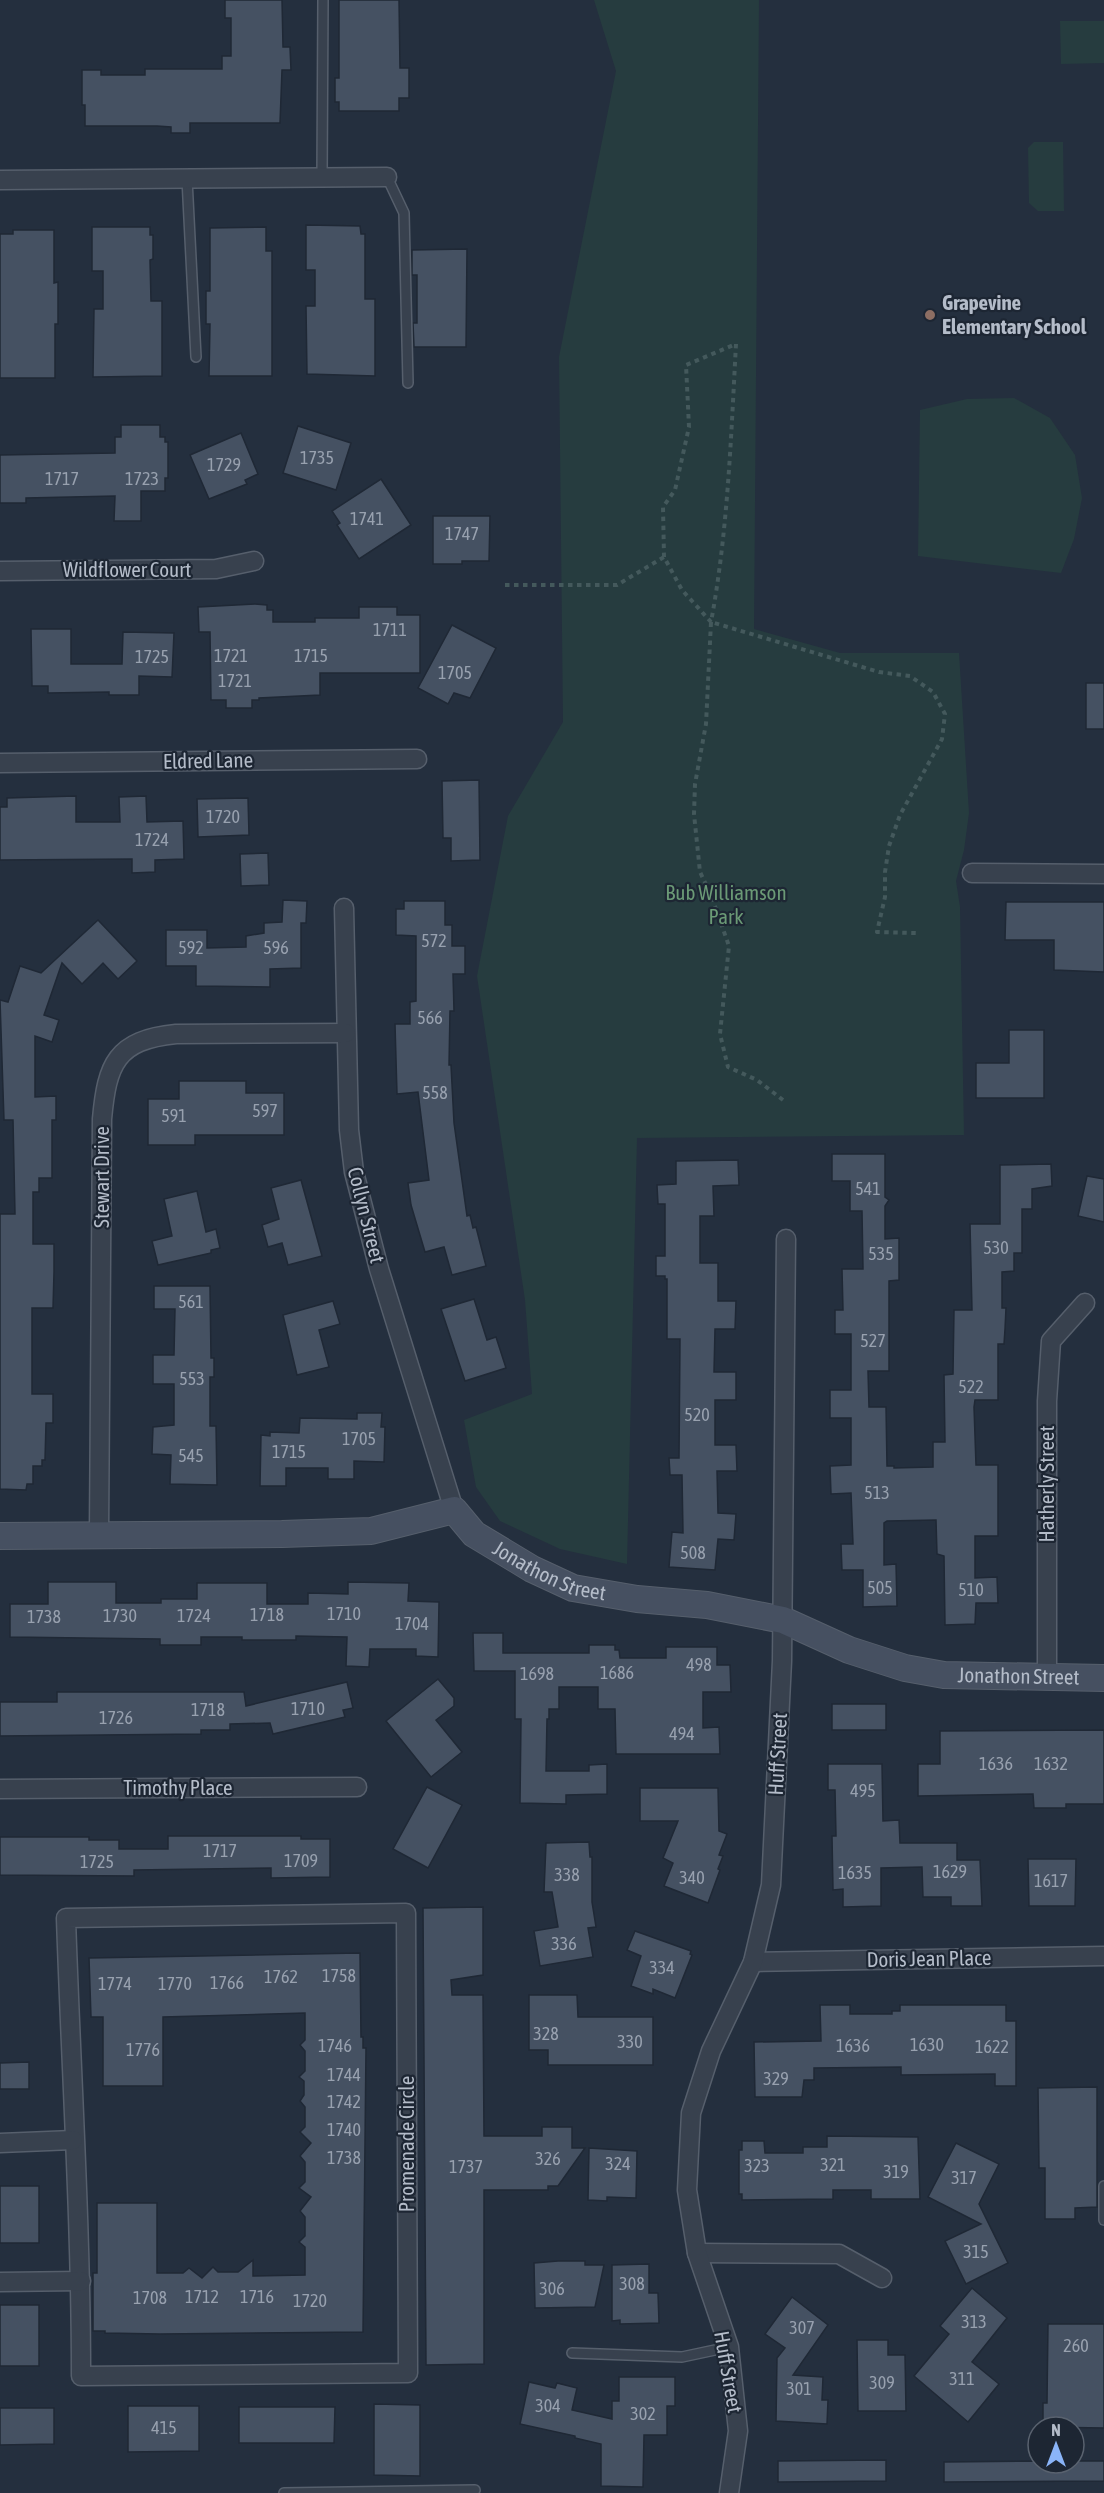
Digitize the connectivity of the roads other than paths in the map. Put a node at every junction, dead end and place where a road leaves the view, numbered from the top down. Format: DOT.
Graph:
graph roads {
  1 [pos="323,0"];
  2 [pos="387,177"];
  3 [pos="322,178"];
  4 [pos="187,179"];
  5 [pos="0,180"];
  6 [pos="196,357"];
  7 [pos="408,383"];
  8 [pos="254,561"];
  9 [pos="0,570"];
  10 [pos="417,759"];
  11 [pos="0,763"];
  12 [pos="972,873"];
  13 [pos="1104,874"];
  14 [pos="344,908"];
  15 [pos="346,1033"];
  16 [pos="786,1239"];
  17 [pos="1085,1303"];
  18 [pos="454,1510"];
  19 [pos="99,1535"];
  20 [pos="0,1536"];
  21 [pos="783,1620"];
  22 [pos="1047,1678"];
  23 [pos="1104,1678"];
  24 [pos="357,1787"];
  25 [pos="0,1790"];
  26 [pos="1104,1956"];
  27 [pos="753,1962"];
  28 [pos="73,2140"];
  29 [pos="0,2143"];
  30 [pos="1104,2187"];
  31 [pos="1104,2220"];
  32 [pos="697,2253"];
  33 [pos="882,2278"];
  34 [pos="81,2281"];
  35 [pos="0,2282"];
  36 [pos="729,2347"];
  37 [pos="572,2354"];
  38 [pos="475,2490"];
  39 [pos="284,2493"];
  40 [pos="729,2493"];
  1 -- 3 [label="lane"];
  2 -- 3 [label="street"];
  2 -- 7 [label="lane"];
  3 -- 4 [label="street"];
  4 -- 5 [label="street"];
  4 -- 6 [label="lane"];
  8 -- 9 [label="street, Wildflower Court"];
  10 -- 11 [label="street, Eldred Lane"];
  12 -- 13 [label="street"];
  14 -- 15 [label="street, Collyn Street"];
  15 -- 18 [label="street, Collyn Street"];
  15 -- 19 [label="street, Stewart Drive"];
  16 -- 21 [label="street, Huff Street"];
  17 -- 22 [label="street, Hatherly Street"];
  18 -- 19 [label="street"];
  18 -- 21 [label="street, Jonathon Street"];
  19 -- 20 [label="street"];
  21 -- 22 [label="street, Jonathon Street"];
  21 -- 27 [label="street, Huff Street"];
  22 -- 23 [label="street, Jonathon Street"];
  24 -- 25 [label="street, Timothy Place"];
  26 -- 27 [label="street, Doris Jean Place"];
  27 -- 32 [label="street, Huff Street"];
  28 -- 29 [label="street"];
  28 -- 34 [label="street, Promenade Circle"];
  28 -- 34 [label="street, Promenade Circle"];
  30 -- 31 [label="lane"];
  32 -- 33 [label="street"];
  32 -- 36 [label="street, Huff Street"];
  34 -- 35 [label="street"];
  36 -- 37 [label="lane"];
  36 -- 40 [label="street, Huff Street"];
  38 -- 39 [label="lane"];
}
